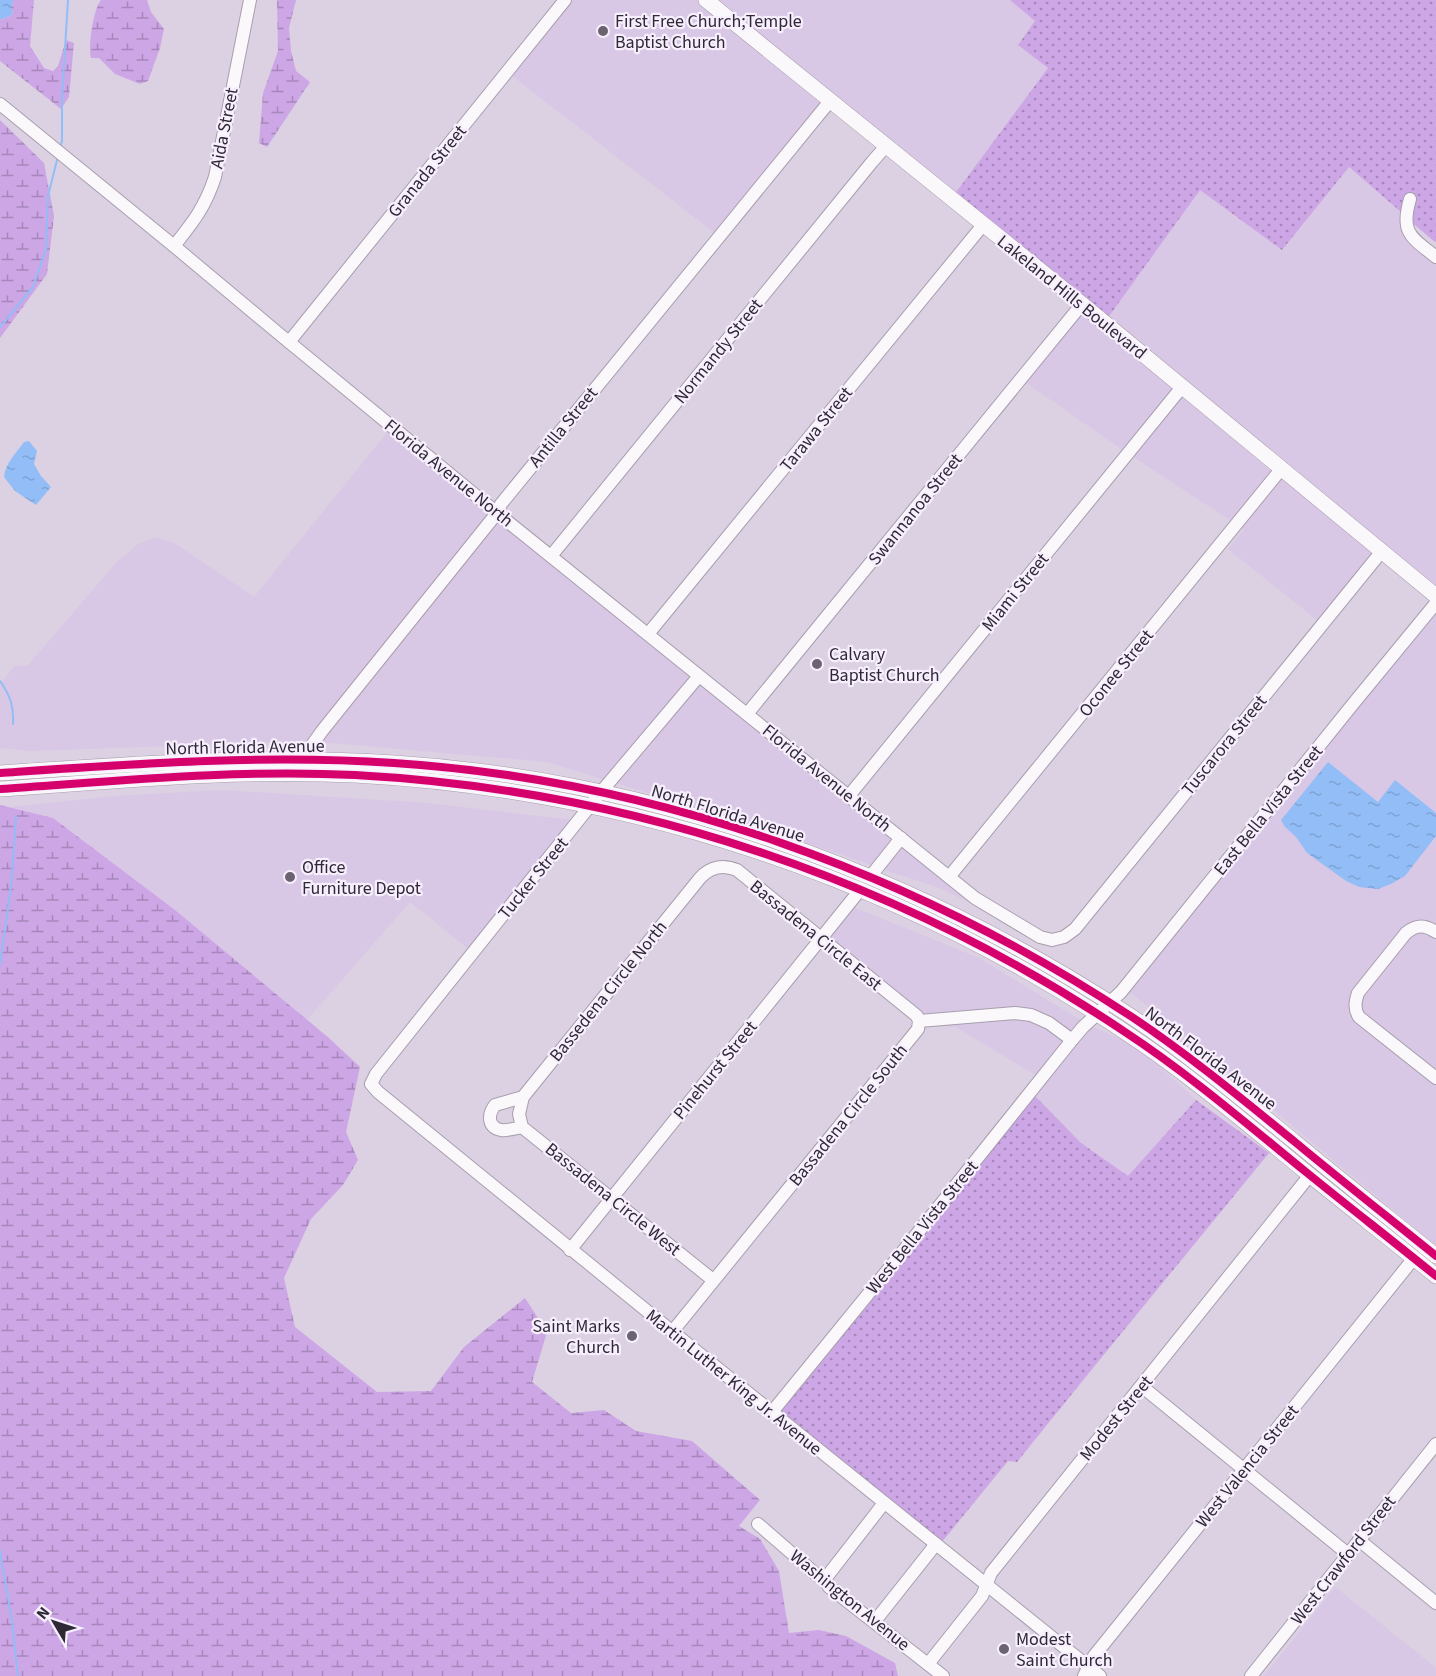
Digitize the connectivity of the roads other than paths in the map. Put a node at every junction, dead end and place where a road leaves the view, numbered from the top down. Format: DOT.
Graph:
graph roads {
  1 [pos="250,0"];
  2 [pos="565,0"];
  3 [pos="706,0"];
  4 [pos="830,101"];
  5 [pos="0,104"];
  6 [pos="886,146"];
  7 [pos="1410,199"];
  8 [pos="983,225"];
  9 [pos="174,246"];
  10 [pos="1436,257"];
  11 [pos="1082,304"];
  12 [pos="289,342"];
  13 [pos="1182,387"];
  14 [pos="1282,468"];
  15 [pos="497,513"];
  16 [pos="1382,551"];
  17 [pos="551,556"];
  18 [pos="1436,596"];
  19 [pos="1436,603"];
  20 [pos="648,634"];
  21 [pos="699,676"];
  22 [pos="747,714"];
  23 [pos="302,759"];
  24 [pos="192,762"];
  25 [pos="364,762"];
  26 [pos="55,769"];
  27 [pos="0,773"];
  28 [pos="228,775"];
  29 [pos="0,781"];
  30 [pos="72,784"];
  31 [pos="0,789"];
  32 [pos="601,792"];
  33 [pos="848,797"];
  34 [pos="590,806"];
  35 [pos="901,838"];
  36 [pos="706,872"];
  37 [pos="870,877"];
  38 [pos="949,877"];
  39 [pos="860,890"];
  40 [pos="1436,932"];
  41 [pos="821,939"];
  42 [pos="1109,1002"];
  43 [pos="1097,1013"];
  44 [pos="919,1021"];
  45 [pos="1072,1040"];
  46 [pos="1436,1078"];
  47 [pos="371,1084"];
  48 [pos="522,1097"];
  49 [pos="522,1127"];
  50 [pos="1310,1175"];
  51 [pos="611,1198"];
  52 [pos="1393,1222"];
  53 [pos="570,1250"];
  54 [pos="1430,1266"];
  55 [pos="713,1280"];
  56 [pos="672,1332"];
  57 [pos="1139,1390"];
  58 [pos="772,1412"];
  59 [pos="1436,1443"];
  60 [pos="1244,1470"];
  61 [pos="884,1503"];
  62 [pos="758,1524"];
  63 [pos="1359,1540"];
  64 [pos="936,1544"];
  65 [pos="1347,1554"];
  66 [pos="825,1579"];
  67 [pos="987,1585"];
  68 [pos="1436,1603"];
  69 [pos="874,1621"];
  70 [pos="928,1664"];
  71 [pos="1086,1671"];
  72 [pos="943,1676"];
  73 [pos="1100,1676"];
  74 [pos="1251,1676"];
  1 -- 9 [label="street, Aida Street"];
  2 -- 12 [label="street, Granada Street"];
  3 -- 4 [label="main road, Lakeland Hills Boulevard"];
  4 -- 6 [label="main road, Lakeland Hills Boulevard"];
  4 -- 15 [label="street, Antilla Street"];
  5 -- 9 [label="street, Florida Avenue North"];
  6 -- 8 [label="main road, Lakeland Hills Boulevard"];
  6 -- 17 [label="street, Normandy Street"];
  7 -- 10 [label="street"];
  8 -- 11 [label="main road, Lakeland Hills Boulevard"];
  8 -- 20 [label="street, Tarawa Street"];
  9 -- 12 [label="street, Florida Avenue North"];
  11 -- 13 [label="main road, Lakeland Hills Boulevard"];
  11 -- 22 [label="street, Swannanoa Street"];
  12 -- 15 [label="street, Florida Avenue North"];
  13 -- 14 [label="main road, Lakeland Hills Boulevard"];
  13 -- 33 [label="street, Miami Street"];
  14 -- 16 [label="main road, Lakeland Hills Boulevard"];
  14 -- 38 [label="street, Oconee Street"];
  15 -- 17 [label="street, Florida Avenue North"];
  15 -- 23 [label="street, Antilla Street"];
  16 -- 18 [label="main road, Lakeland Hills Boulevard"];
  16 -- 38 [label="street, Tuscarora Street"];
  17 -- 20 [label="street, Florida Avenue North"];
  19 -- 42 [label="street, East Bella Vista Street"];
  20 -- 21 [label="street, Florida Avenue North"];
  21 -- 22 [label="street, Florida Avenue North"];
  21 -- 32 [label="street, Tucker Street"];
  22 -- 33 [label="street, Florida Avenue North"];
  23 -- 24 [label="main road, North Florida Avenue"];
  23 -- 25 [label="main road, North Florida Avenue"];
  24 -- 26 [label="main road, North Florida Avenue"];
  24 -- 30 [label="main road"];
  25 -- 28 [label="main road"];
  25 -- 32 [label="main road, North Florida Avenue"];
  26 -- 27 [label="main road, North Florida Avenue"];
  26 -- 29 [label="main road"];
  28 -- 30 [label="main road, North Florida Avenue"];
  28 -- 34 [label="main road, North Florida Avenue"];
  30 -- 31 [label="main road, North Florida Avenue"];
  32 -- 34 [label="street, Tucker Street"];
  32 -- 37 [label="main road, North Florida Avenue"];
  33 -- 35 [label="street, Florida Avenue North"];
  34 -- 39 [label="main road, North Florida Avenue"];
  34 -- 47 [label="street, Tucker Street"];
  35 -- 37 [label="street"];
  35 -- 38 [label="street"];
  36 -- 41 [label="street, Bassadena Circle East"];
  36 -- 48 [label="street, Bassedena Circle North"];
  37 -- 42 [label="main road, North Florida Avenue"];
  39 -- 41 [label="street, Pinehurst Street"];
  39 -- 43 [label="main road, North Florida Avenue"];
  40 -- 46 [label="street"];
  41 -- 44 [label="street, Bassadena Circle East"];
  41 -- 51 [label="street, Pinehurst Street"];
  42 -- 43 [label="street, East Bella Vista Street"];
  42 -- 52 [label="main road, North Florida Avenue"];
  43 -- 45 [label="street, West Bella Vista Street"];
  43 -- 50 [label="main road, North Florida Avenue"];
  44 -- 45 [label="street"];
  44 -- 55 [label="street, Bassadena Circle South"];
  45 -- 58 [label="street, West Bella Vista Street"];
  47 -- 53 [label="street, Martin Luther King Jr. Avenue"];
  48 -- 49 [label="street, Bassedena Circle North"];
  48 -- 49 [label="street"];
  49 -- 51 [label="street, Bassadena Circle West"];
  50 -- 52 [label="main road"];
  50 -- 54 [label="main road, North Florida Avenue"];
  50 -- 57 [label="street, Modest Street"];
  51 -- 53 [label="street, Pinehurst Street"];
  51 -- 55 [label="street, Bassadena Circle West"];
  52 -- 54 [label="main road, North Florida Avenue"];
  53 -- 56 [label="street, Martin Luther King Jr. Avenue"];
  54 -- 60 [label="street, West Valencia Street"];
  55 -- 56 [label="street, Bassadena Circle South"];
  56 -- 58 [label="street, Martin Luther King Jr. Avenue"];
  57 -- 60 [label="street"];
  57 -- 67 [label="street, Modest Street"];
  58 -- 61 [label="street, Martin Luther King Jr. Avenue"];
  59 -- 63 [label="street, West Crawford Street"];
  60 -- 65 [label="street"];
  60 -- 71 [label="street, West Valencia Street"];
  61 -- 64 [label="street, Martin Luther King Jr. Avenue"];
  61 -- 66 [label="street"];
  62 -- 66 [label="street, Washington Avenue"];
  63 -- 65 [label="street, West Crawford Street"];
  63 -- 68 [label="street"];
  64 -- 67 [label="street, Martin Luther King Jr. Avenue"];
  64 -- 69 [label="street"];
  65 -- 74 [label="street, West Crawford Street"];
  66 -- 69 [label="street, Washington Avenue"];
  67 -- 70 [label="street, Modest Street"];
  67 -- 71 [label="street, Martin Luther King Jr. Avenue"];
  69 -- 70 [label="street, Washington Avenue"];
  70 -- 72 [label="street, Washington Avenue"];
  71 -- 73 [label="street, Martin Luther King Jr. Avenue"];
}
